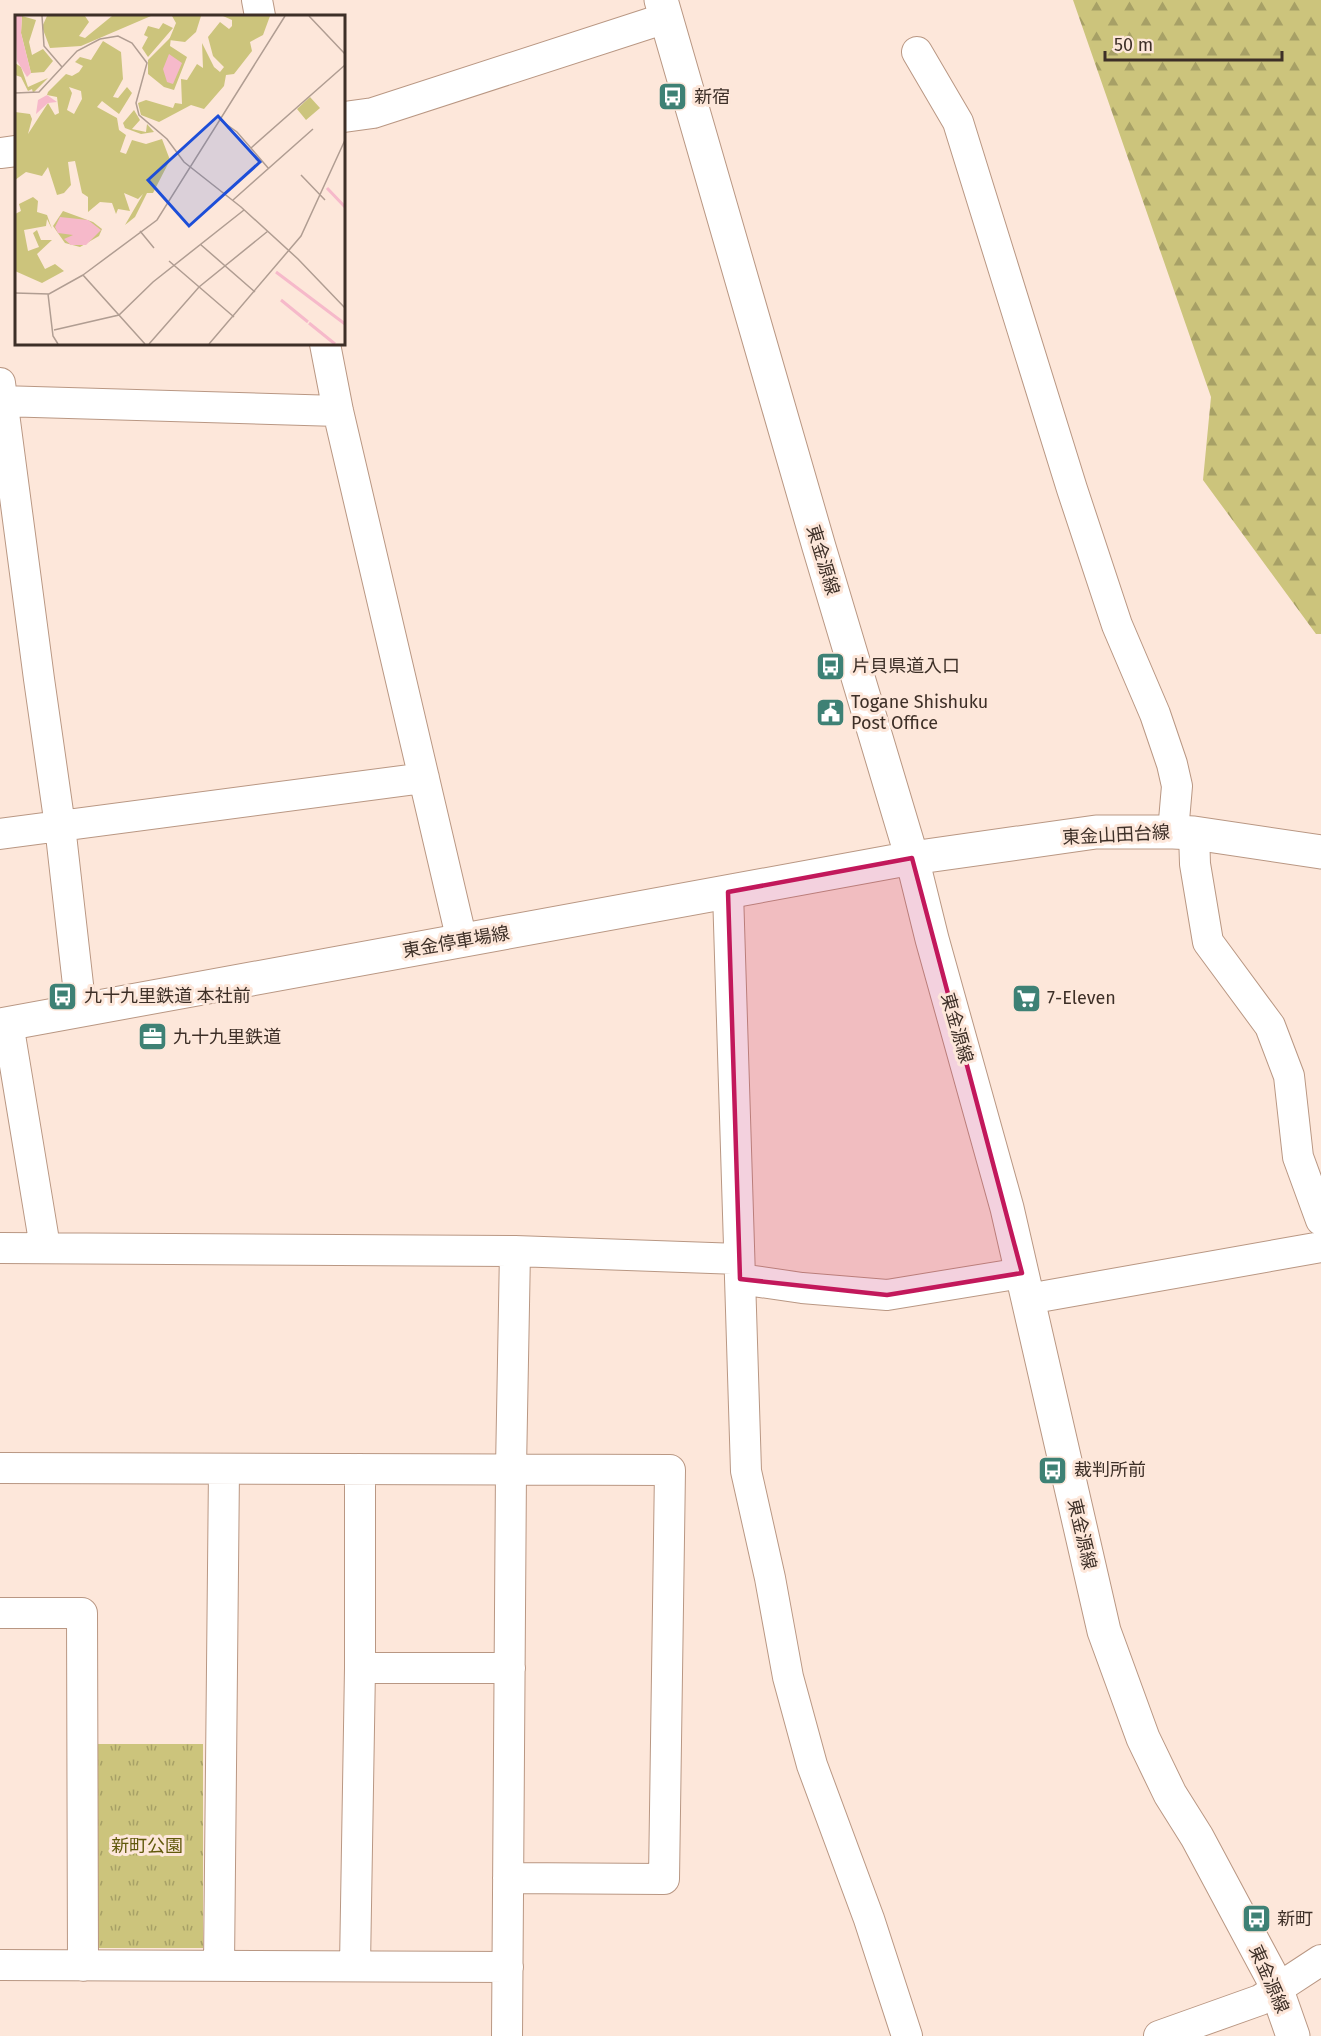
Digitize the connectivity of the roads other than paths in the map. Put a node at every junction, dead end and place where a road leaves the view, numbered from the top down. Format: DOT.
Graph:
graph roads {
  1 [pos="257,0"];
  2 [pos="663,9"];
  3 [pos="260,15"];
  4 [pos="917,52"];
  5 [pos="345,117"];
  6 [pos="15,152"];
  7 [pos="0,153"];
  8 [pos="325,345"];
  9 [pos="1,395"];
  10 [pos="338,411"];
  11 [pos="424,778"];
  12 [pos="60,826"];
  13 [pos="1183,832"];
  14 [pos="0,834"];
  15 [pos="1321,852"];
  16 [pos="912,858"];
  17 [pos="728,892"];
  18 [pos="462,941"];
  19 [pos="81,1011"];
  20 [pos="4,1024"];
  21 [pos="1321,1220"];
  22 [pos="45,1247"];
  23 [pos="1321,1247"];
  24 [pos="0,1248"];
  25 [pos="515,1251"];
  26 [pos="739,1269"];
  27 [pos="1025,1286"];
  28 [pos="0,1468"];
  29 [pos="224,1468"];
  30 [pos="360,1469"];
  31 [pos="512,1469"];
  32 [pos="0,1613"];
  33 [pos="360,1668"];
  34 [pos="510,1668"];
  35 [pos="508,1878"];
  36 [pos="1321,1960"];
  37 [pos="0,1965"];
  38 [pos="83,1966"];
  39 [pos="219,1966"];
  40 [pos="355,1966"];
  41 [pos="508,1966"];
  42 [pos="1277,1990"];
  43 [pos="507,2036"];
  44 [pos="907,2036"];
  45 [pos="1159,2036"];
  46 [pos="1293,2036"];
  1 -- 3 [label="street"];
  2 -- 5 [label="street"];
  2 -- 16 [label="main road, 東金源線"];
  4 -- 13 [label="street"];
  6 -- 7 [label="street"];
  8 -- 10 [label="street"];
  9 -- 10 [label="street"];
  9 -- 12 [label="street"];
  10 -- 11 [label="street"];
  11 -- 12 [label="street"];
  11 -- 18 [label="street"];
  12 -- 14 [label="street"];
  12 -- 19 [label="street"];
  13 -- 15 [label="main road, 東金山田台線"];
  13 -- 16 [label="main road, 東金山田台線"];
  13 -- 21 [label="street"];
  16 -- 17 [label="main road, 東金停車場線"];
  16 -- 27 [label="main road, 東金源線"];
  17 -- 18 [label="main road, 東金停車場線"];
  17 -- 26 [label="street"];
  18 -- 19 [label="main road, 東金停車場線"];
  19 -- 20 [label="main road, 東金停車場線"];
  20 -- 22 [label="street"];
  22 -- 24 [label="street"];
  22 -- 25 [label="street"];
  23 -- 27 [label="street"];
  25 -- 26 [label="street"];
  25 -- 31 [label="street"];
  26 -- 27 [label="street"];
  26 -- 44 [label="street"];
  27 -- 42 [label="main road, 東金源線"];
  28 -- 29 [label="street"];
  29 -- 30 [label="street"];
  29 -- 39 [label="street"];
  30 -- 31 [label="street"];
  30 -- 33 [label="street"];
  31 -- 34 [label="street"];
  31 -- 35 [label="street"];
  32 -- 38 [label="street"];
  33 -- 34 [label="street"];
  33 -- 40 [label="street"];
  34 -- 35 [label="street"];
  35 -- 41 [label="street"];
  36 -- 42 [label="street"];
  37 -- 38 [label="street"];
  38 -- 39 [label="street"];
  39 -- 40 [label="street"];
  40 -- 41 [label="street"];
  41 -- 43 [label="street"];
  42 -- 45 [label="street"];
  42 -- 46 [label="main road, 東金源線"];
}
